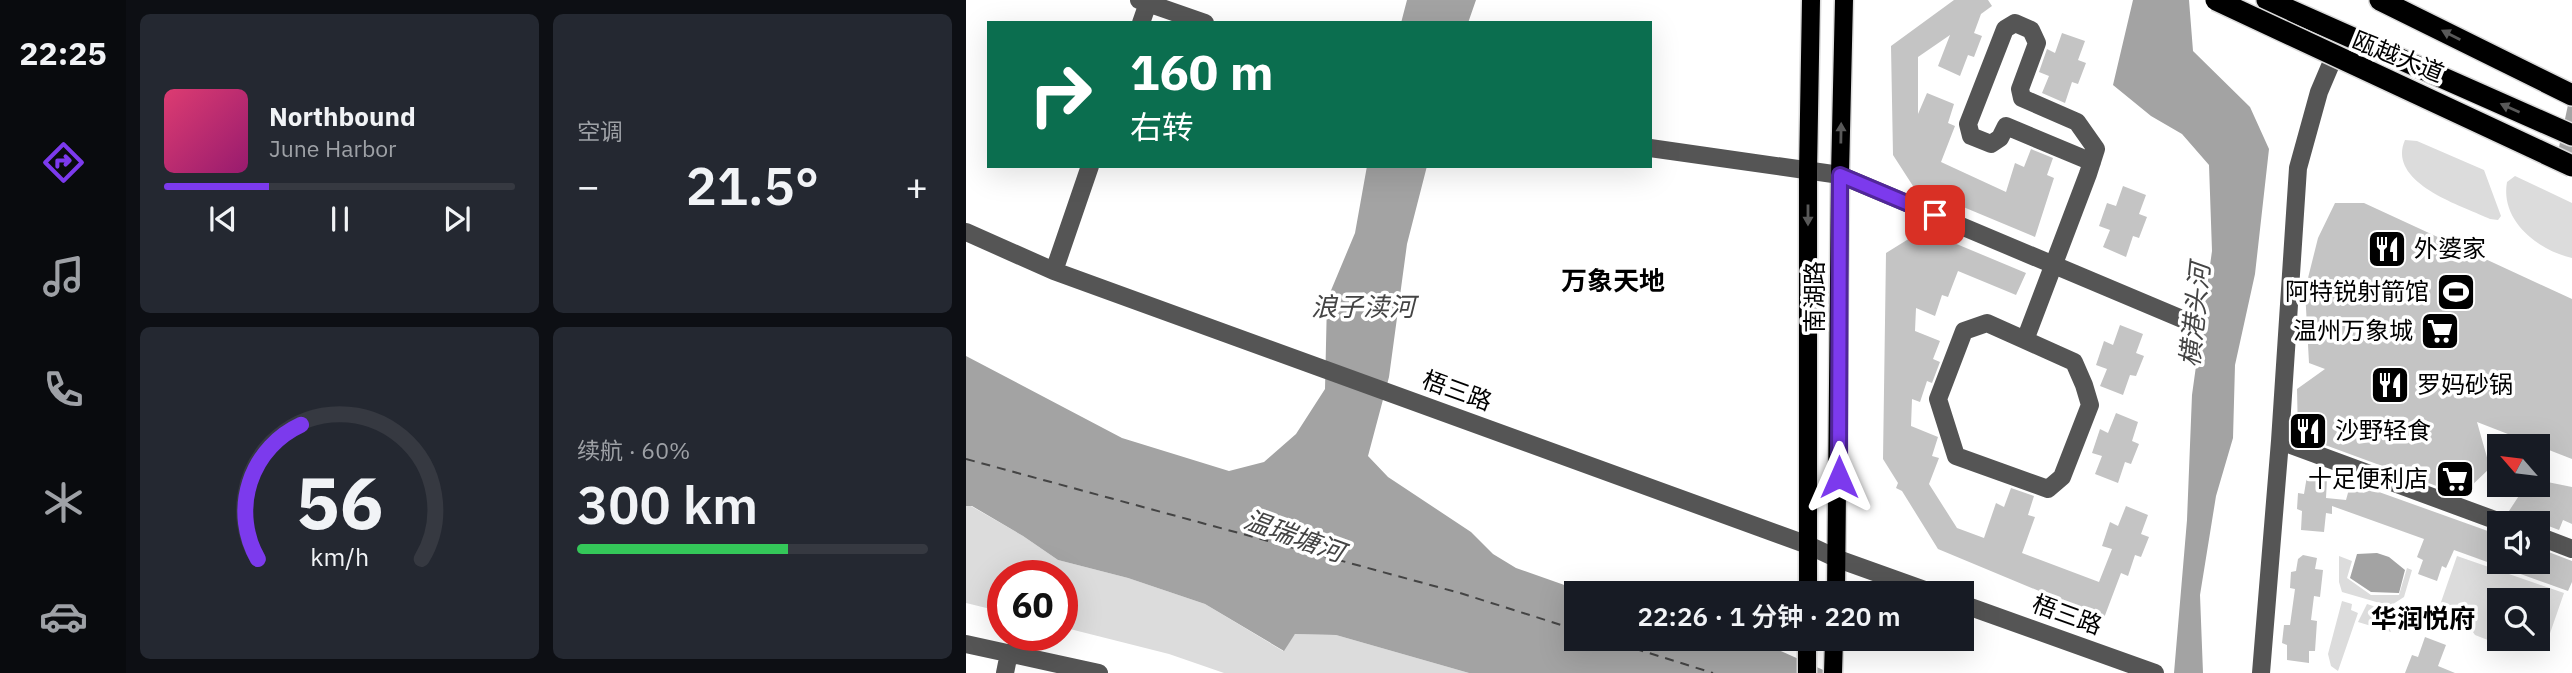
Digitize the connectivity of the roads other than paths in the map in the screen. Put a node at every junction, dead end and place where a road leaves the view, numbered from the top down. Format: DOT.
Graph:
graph roads {
  1 [pos="1811,0"];
  2 [pos="1844,0"];
  3 [pos="2206,0"];
  4 [pos="2216,0"];
  5 [pos="2267,0"];
  6 [pos="2380,0"];
  7 [pos="1145,1"];
  8 [pos="1141,21"];
  9 [pos="1200,21"];
  10 [pos="2333,59"];
  11 [pos="2564,91"];
  12 [pos="2572,135"];
  13 [pos="1652,148"];
  14 [pos="2572,159"];
  15 [pos="2092,162"];
  16 [pos="2572,166"];
  17 [pos="1089,168"];
  18 [pos="1808,171"];
  19 [pos="1840,175"];
  20 [pos="966,232"];
  21 [pos="2054,265"];
  22 [pos="1054,271"];
  23 [pos="2194,324"];
  24 [pos="2025,340"];
  25 [pos="2280,441"];
  26 [pos="2487,517"];
  27 [pos="2550,541"];
  28 [pos="1808,545"];
  29 [pos="2572,549"];
  30 [pos="1838,559"];
  31 [pos="1808,581"];
  32 [pos="1837,581"];
  33 [pos="1899,581"];
  34 [pos="1974,608"];
  35 [pos="966,644"];
  36 [pos="1807,651"];
  37 [pos="1833,651"];
  38 [pos="1009,653"];
  39 [pos="1005,673"];
  40 [pos="1099,673"];
  41 [pos="1807,673"];
  42 [pos="1833,673"];
  43 [pos="2155,673"];
  44 [pos="2261,673"];
  1 -- 18 [label="main road, 南湖路"];
  19 -- 2 [label="main road, 南湖路, one-way"];
  3 -- 10 [label="highway, 瓯越大道"];
  4 -- 16 [label="highway, bridge"];
  12 -- 5 [label="highway, one-way"];
  11 -- 6 [label="highway, 瓯越大道, one-way"];
  7 -- 8 [label="street"];
  7 -- 9 [label="street"];
  10 -- 14 [label="highway, 瓯越大道"];
  10 -- 25 [label="street"];
  13 -- 18 [label="street"];
  15 -- 15 [label="street"];
  15 -- 21 [label="street"];
  17 -- 22 [label="street"];
  18 -- 19 [label="street"];
  18 -- 28 [label="main road, 南湖路, one-way"];
  19 -- 21 [label="street"];
  19 -- 30 [label="main road, 南湖路"];
  20 -- 22 [label="street, 梧三路"];
  21 -- 23 [label="street"];
  21 -- 24 [label="street"];
  22 -- 28 [label="street, 梧三路"];
  24 -- 24 [label="street"];
  25 -- 26 [label="street"];
  25 -- 44 [label="street"];
  27 -- 29 [label="street"];
  28 -- 30 [label="street, 梧三路"];
  28 -- 31 [label="main road, 南湖路"];
  30 -- 32 [label="main road, 南湖路"];
  30 -- 33 [label="street, 梧三路"];
  34 -- 43 [label="street, 梧三路"];
  35 -- 38 [label="street"];
  36 -- 41 [label="main road"];
  37 -- 42 [label="main road"];
  38 -- 39 [label="street"];
  38 -- 40 [label="street"];
}
